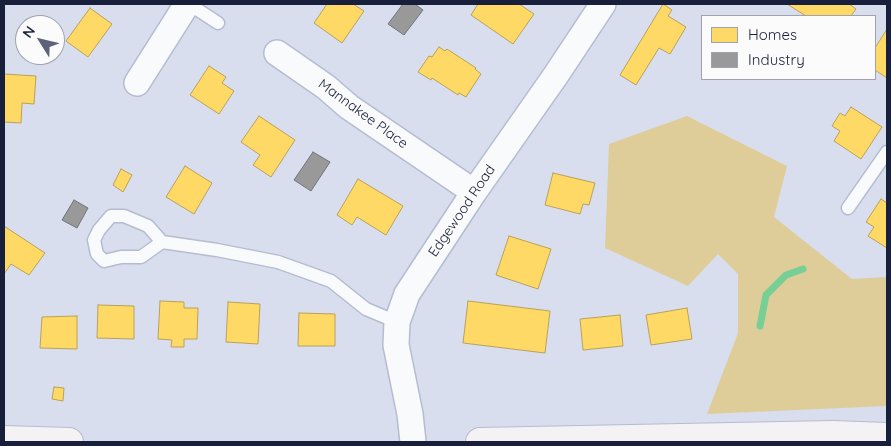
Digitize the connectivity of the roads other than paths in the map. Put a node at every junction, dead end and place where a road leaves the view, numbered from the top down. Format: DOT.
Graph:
graph roads {
  1 [pos="188,4"];
  2 [pos="603,4"];
  3 [pos="218,23"];
  4 [pos="278,53"];
  5 [pos="137,83"];
  6 [pos="887,152"];
  7 [pos="474,192"];
  8 [pos="848,208"];
  9 [pos="162,242"];
  10 [pos="397,322"];
  11 [pos="887,437"];
  12 [pos="4,440"];
  13 [pos="69,442"];
  14 [pos="414,442"];
  15 [pos="480,442"];
  1 -- 3 [label="lane"];
  1 -- 5 [label="street"];
  2 -- 7 [label="street, Edgewood Road"];
  4 -- 7 [label="street, Mannakee Place"];
  6 -- 8 [label="lane"];
  7 -- 10 [label="street, Edgewood Road"];
  9 -- 9 [label="lane"];
  9 -- 10 [label="lane"];
  10 -- 14 [label="street, Edgewood Road"];
  11 -- 15 [label="main road"];
  12 -- 13 [label="main road"];
}
